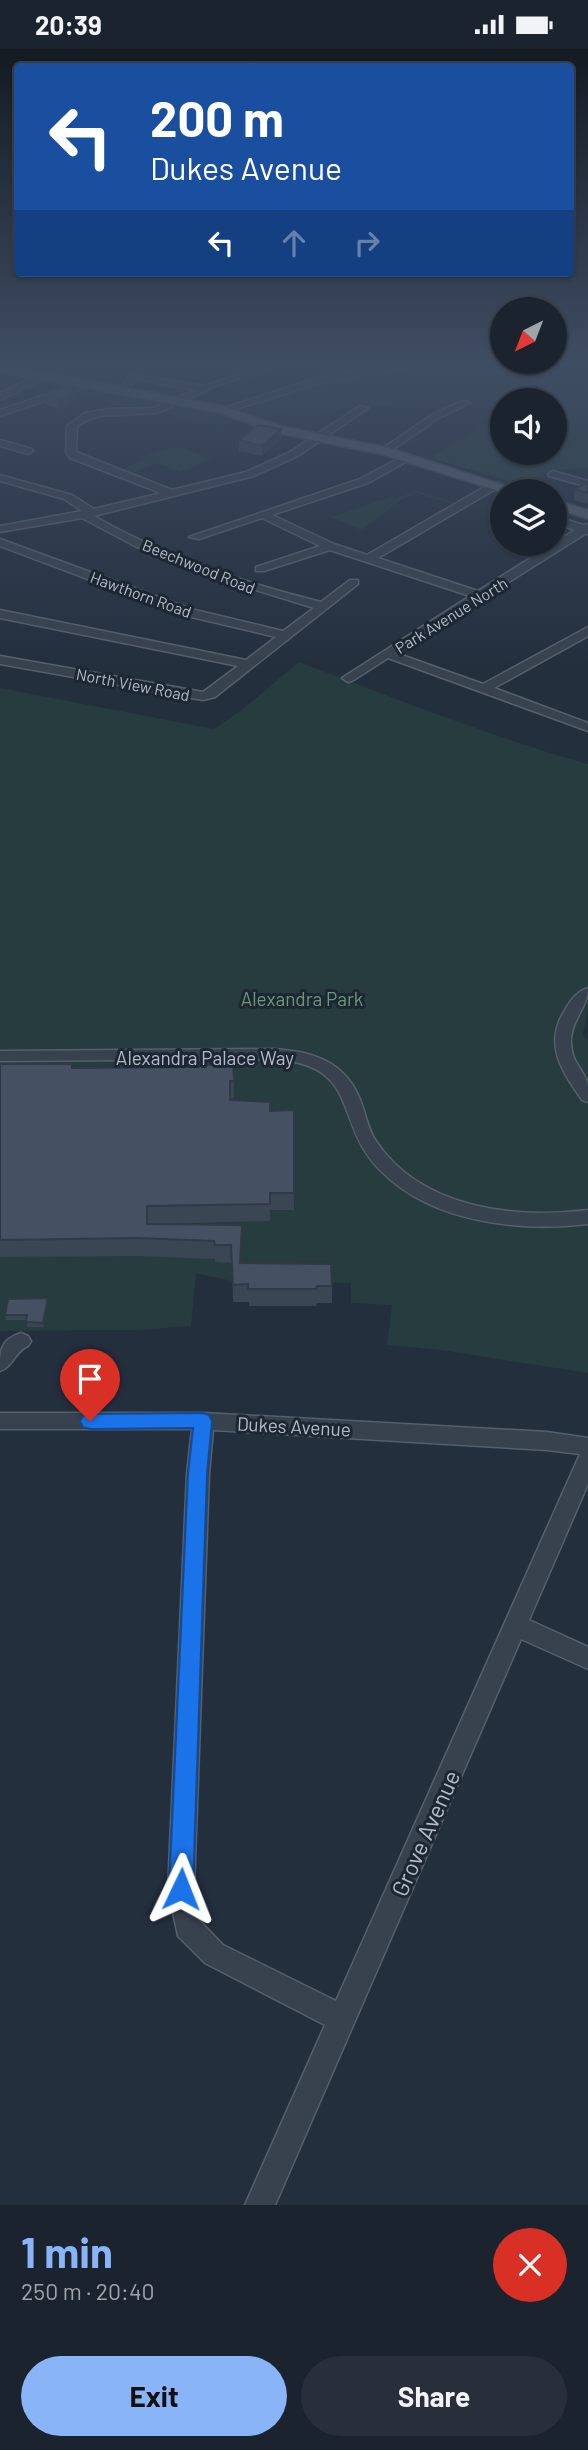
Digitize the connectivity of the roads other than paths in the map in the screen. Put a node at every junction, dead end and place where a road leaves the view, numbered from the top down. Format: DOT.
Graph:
graph roads {
  1 [pos="91,463"];
  2 [pos="279,463"];
  3 [pos="397,463"];
  4 [pos="425,463"];
  5 [pos="553,474"];
  6 [pos="0,478"];
  7 [pos="490,483"];
  8 [pos="588,484"];
  9 [pos="490,488"];
  10 [pos="168,492"];
  11 [pos="567,512"];
  12 [pos="87,514"];
  13 [pos="263,515"];
  14 [pos="567,521"];
  15 [pos="587,525"];
  16 [pos="0,529"];
  17 [pos="195,537"];
  18 [pos="0,542"];
  19 [pos="330,546"];
  20 [pos="368,559"];
  21 [pos="260,569"];
  22 [pos="354,582"];
  23 [pos="481,596"];
  24 [pos="321,606"];
  25 [pos="0,614"];
  26 [pos="588,631"];
  27 [pos="284,635"];
  28 [pos="388,654"];
  29 [pos="0,660"];
  30 [pos="246,664"];
  31 [pos="348,678"];
  32 [pos="484,689"];
  33 [pos="586,724"];
  34 [pos="588,993"];
  35 [pos="0,1056"];
  36 [pos="588,1096"];
  37 [pos="588,1217"];
  38 [pos="21,1342"];
  39 [pos="0,1363"];
  40 [pos="0,1421"];
  41 [pos="203,1421"];
  42 [pos="588,1447"];
  43 [pos="588,1460"];
  44 [pos="517,1626"];
  45 [pos="588,1658"];
  46 [pos="342,2019"];
  47 [pos="260,2205"];
  1 -- 10 [label="street"];
  2 -- 10 [label="street"];
  3 -- 13 [label="street"];
  4 -- 7 [label="main road"];
  5 -- 8 [label="street"];
  6 -- 12 [label="street, Beechwood Road"];
  9 -- 20 [label="street"];
  10 -- 12 [label="street"];
  11 -- 15 [label="main road"];
  12 -- 16 [label="street"];
  12 -- 24 [label="street, Beechwood Road"];
  13 -- 17 [label="street"];
  13 -- 19 [label="street"];
  14 -- 15 [label="street"];
  15 -- 23 [label="street, Park Avenue North"];
  18 -- 27 [label="street, Hawthorn Road"];
  19 -- 20 [label="street"];
  19 -- 21 [label="street"];
  20 -- 23 [label="street"];
  22 -- 24 [label="street, North View Road"];
  23 -- 28 [label="street, Park Avenue North"];
  24 -- 27 [label="street, North View Road"];
  25 -- 30 [label="street"];
  26 -- 32 [label="street"];
  27 -- 30 [label="street, North View Road"];
  28 -- 31 [label="street, Park Avenue North"];
  28 -- 32 [label="street"];
  29 -- 30 [label="street, North View Road"];
  32 -- 33 [label="street"];
  34 -- 36 [label="street"];
  35 -- 37 [label="street, Alexandra Palace Way"];
  38 -- 39 [label="street"];
  40 -- 41 [label="street, Dukes Avenue"];
  41 -- 42 [label="street, Dukes Avenue"];
  41 -- 46 [label="street"];
  43 -- 44 [label="street, Grove Avenue"];
  44 -- 45 [label="street"];
  44 -- 46 [label="street, Grove Avenue"];
  46 -- 47 [label="street, Grove Avenue"];
}
